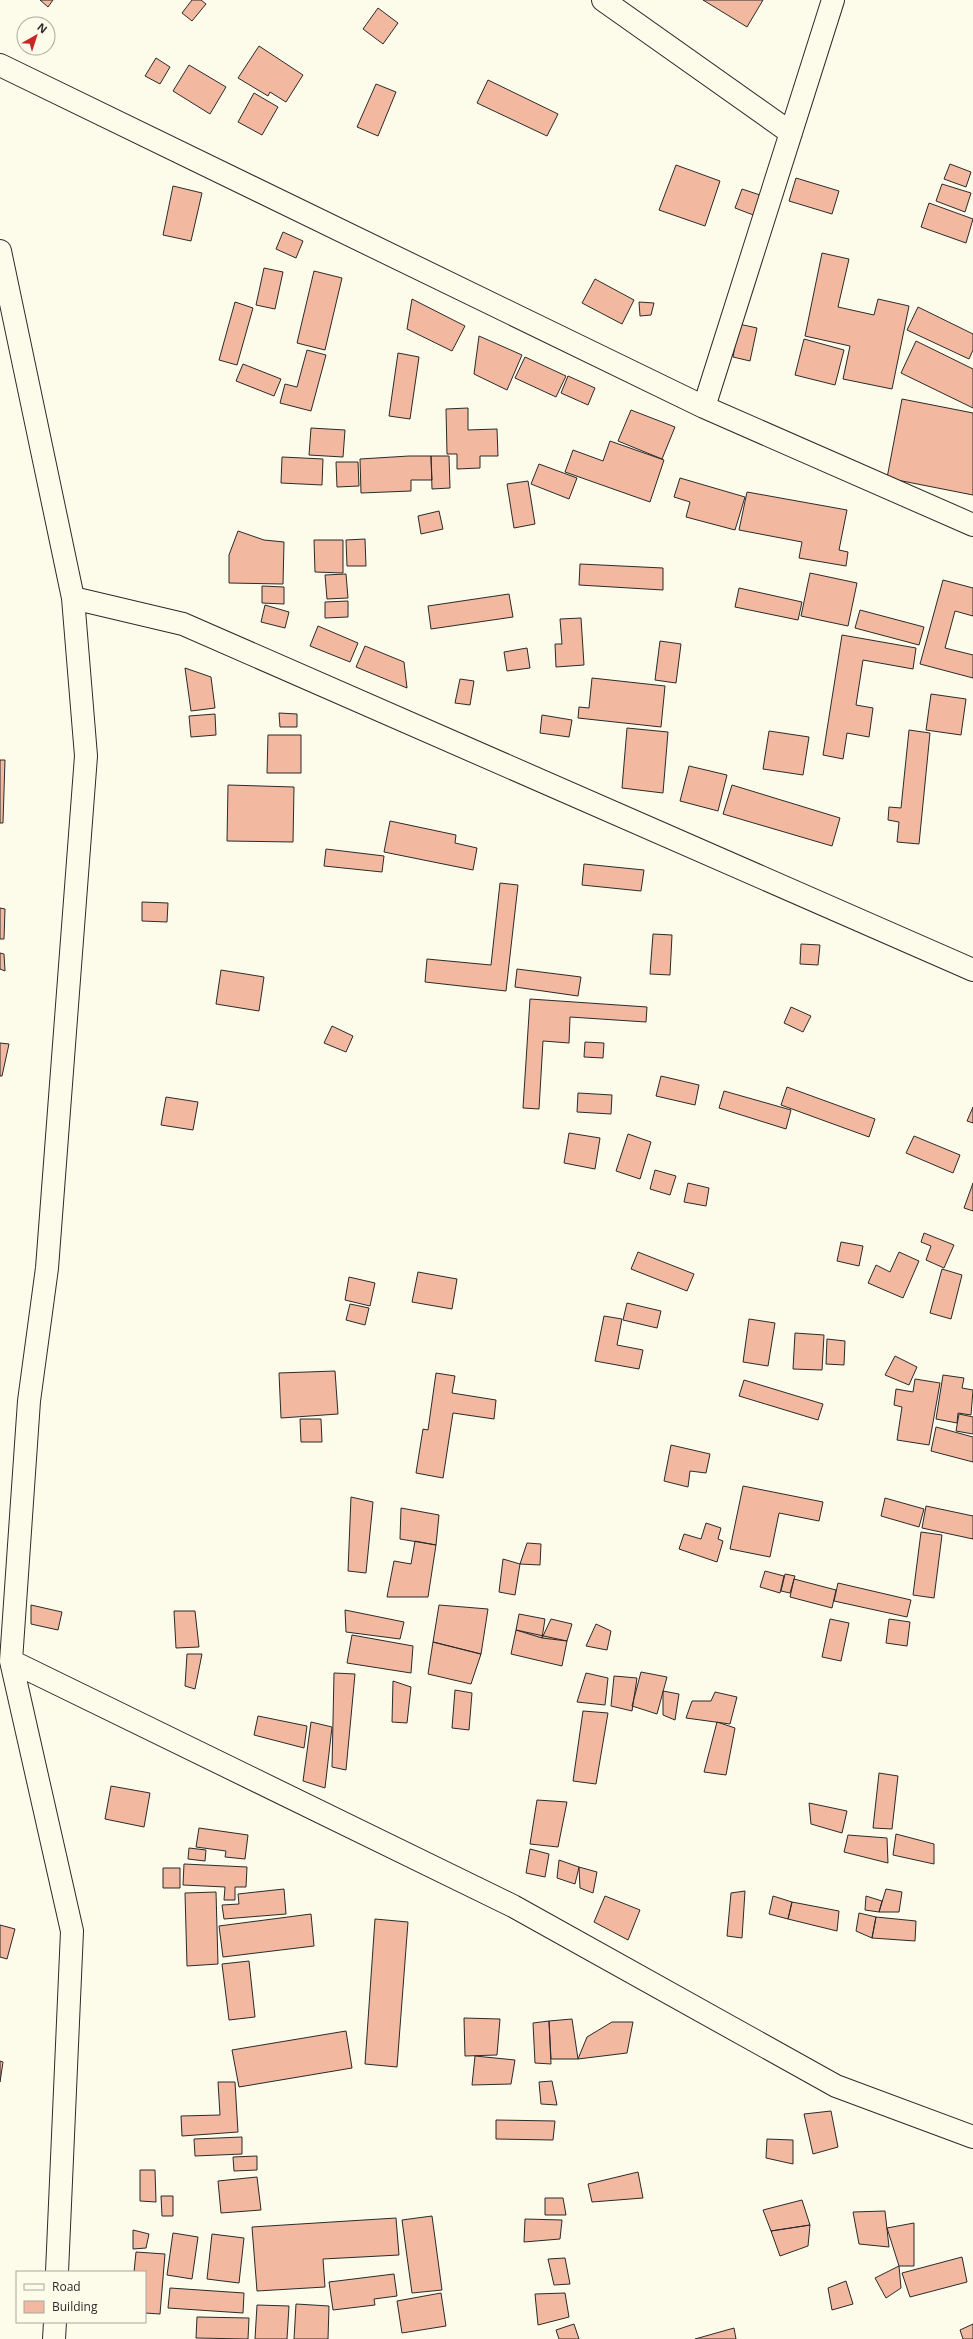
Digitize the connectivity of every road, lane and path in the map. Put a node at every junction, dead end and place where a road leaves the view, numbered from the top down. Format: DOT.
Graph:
graph roads {
  1 [pos="603,0"];
  2 [pos="833,0"];
  3 [pos="0,65"];
  4 [pos="791,133"];
  5 [pos="0,251"];
  6 [pos="704,407"];
  7 [pos="973,525"];
  8 [pos="73,598"];
  9 [pos="973,970"];
  10 [pos="11,1661"];
  11 [pos="973,2137"];
  12 [pos="57,2271"];
  13 [pos="55,2323"];
  14 [pos="54,2339"];
  1 -- 4 [label="street"];
  2 -- 4 [label="street"];
  3 -- 6 [label="street"];
  4 -- 6 [label="street"];
  5 -- 8 [label="street"];
  6 -- 7 [label="street"];
  8 -- 9 [label="street"];
  8 -- 10 [label="street"];
  10 -- 11 [label="street"];
  10 -- 12 [label="street"];
  13 -- 14 [label="street"];
}
